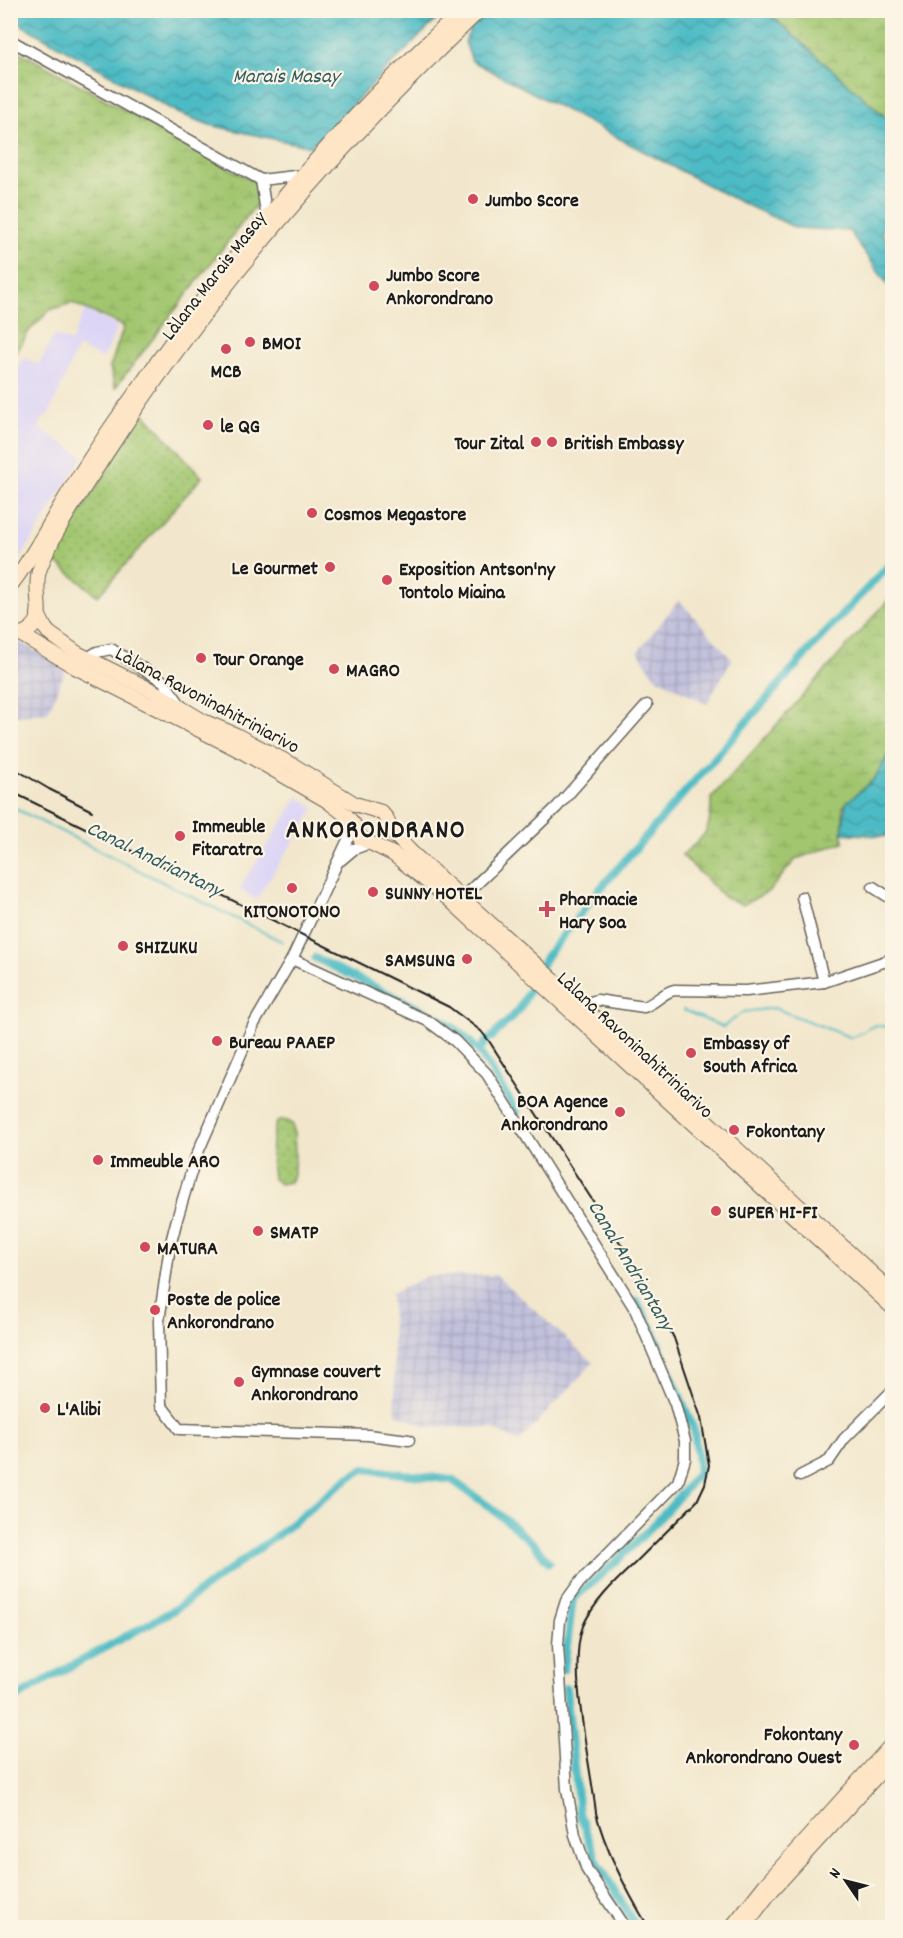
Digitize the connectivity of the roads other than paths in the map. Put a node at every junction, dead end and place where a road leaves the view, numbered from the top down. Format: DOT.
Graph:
graph roads {
  1 [pos="463,10"];
  2 [pos="480,10"];
  3 [pos="10,40"];
  4 [pos="303,175"];
  5 [pos="261,180"];
  6 [pos="267,219"];
  7 [pos="10,588"];
  8 [pos="38,609"];
  9 [pos="15,634"];
  10 [pos="647,705"];
  11 [pos="369,809"];
  12 [pos="389,826"];
  13 [pos="354,827"];
  14 [pos="372,843"];
  15 [pos="336,864"];
  16 [pos="873,887"];
  17 [pos="802,897"];
  18 [pos="462,898"];
  19 [pos="892,899"];
  20 [pos="292,958"];
  21 [pos="892,959"];
  22 [pos="537,972"];
  23 [pos="824,982"];
  24 [pos="581,1005"];
  25 [pos="892,1292"];
  26 [pos="892,1307"];
  27 [pos="892,1393"];
  28 [pos="408,1440"];
  29 [pos="800,1476"];
  30 [pos="892,1744"];
  31 [pos="892,1759"];
  32 [pos="626,1928"];
  33 [pos="731,1928"];
  34 [pos="743,1928"];
  1 -- 4 [label="main road, Làlana Marais Masay"];
  2 -- 8 [label="main road, Làlana Marais Masay"];
  3 -- 5 [label="street"];
  4 -- 5 [label="street"];
  4 -- 6 [label="main road, Làlana Marais Masay"];
  5 -- 6 [label="street"];
  6 -- 7 [label="main road, Làlana Marais Masay"];
  7 -- 8 [label="main road"];
  8 -- 9 [label="main road"];
  8 -- 11 [label="main road, Làlana Ravoninahitriniarivo"];
  9 -- 13 [label="main road, Làlana Ravoninahitriniarivo"];
  10 -- 18 [label="street"];
  11 -- 12 [label="main road, Làlana Ravoninahitriniarivo"];
  11 -- 13 [label="main road"];
  12 -- 14 [label="main road"];
  12 -- 18 [label="main road, Làlana Ravoninahitriniarivo"];
  13 -- 14 [label="main road, Làlana Ravoninahitriniarivo"];
  13 -- 15 [label="street"];
  14 -- 15 [label="street"];
  14 -- 22 [label="main road, Làlana Ravoninahitriniarivo"];
  15 -- 20 [label="street"];
  16 -- 19 [label="street"];
  17 -- 23 [label="street"];
  18 -- 22 [label="main road, Làlana Ravoninahitriniarivo"];
  20 -- 28 [label="street"];
  20 -- 32 [label="street"];
  21 -- 23 [label="street"];
  22 -- 24 [label="main road"];
  22 -- 26 [label="main road, Làlana Ravoninahitriniarivo"];
  23 -- 24 [label="street"];
  24 -- 25 [label="main road"];
  27 -- 29 [label="street"];
  30 -- 33 [label="main road"];
  31 -- 34 [label="main road"];
}
